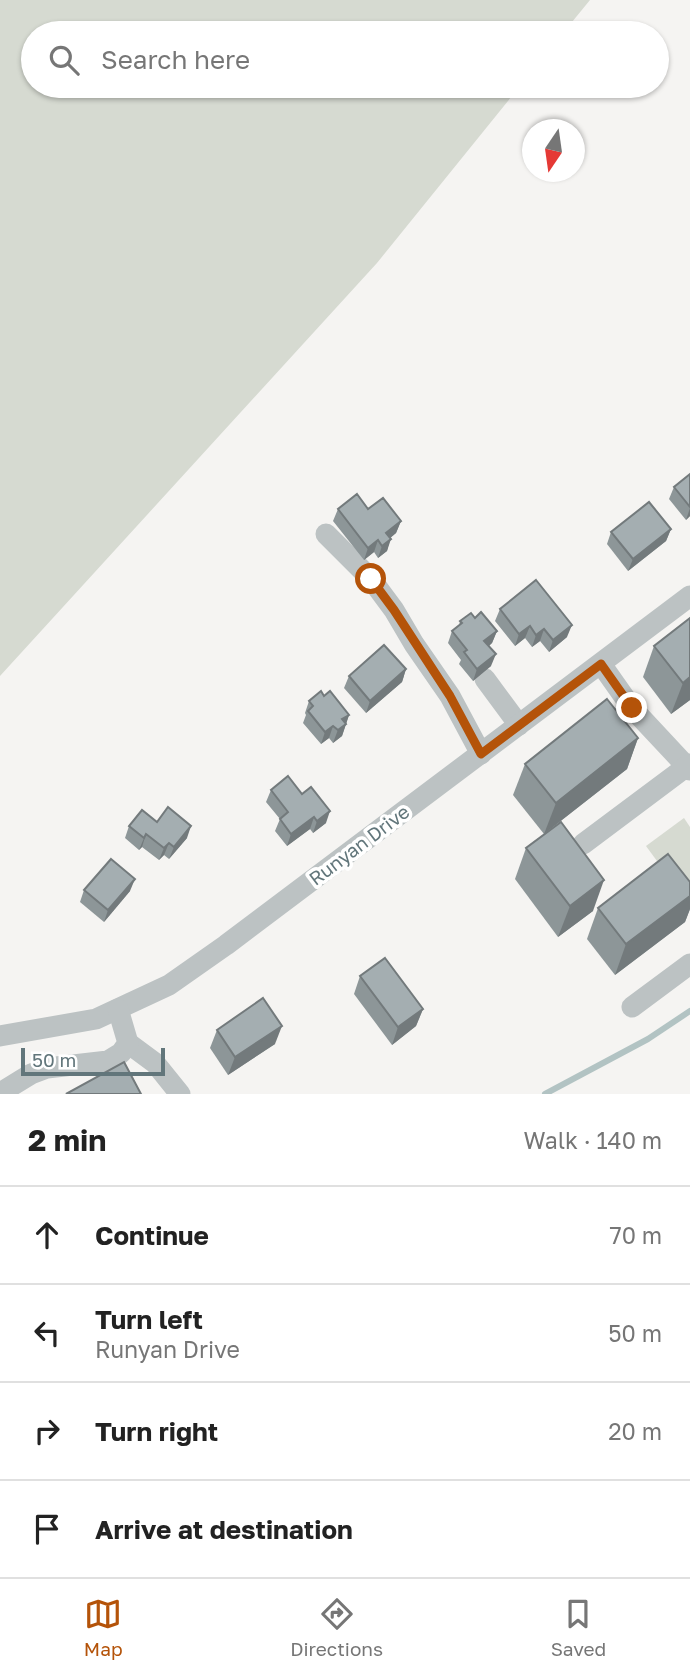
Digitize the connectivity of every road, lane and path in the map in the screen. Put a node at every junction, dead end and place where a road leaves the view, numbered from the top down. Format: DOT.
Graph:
graph roads {
  1 [pos="326,534"];
  2 [pos="690,596"];
  3 [pos="601,664"];
  4 [pos="485,679"];
  5 [pos="519,725"];
  6 [pos="481,754"];
  7 [pos="689,767"];
  8 [pos="583,844"];
  9 [pos="690,964"];
  10 [pos="632,1007"];
  11 [pos="118,1009"];
  12 [pos="0,1036"];
  13 [pos="128,1043"];
  14 [pos="0,1093"];
  15 [pos="180,1094"];
  1 -- 6 [label="street"];
  2 -- 3 [label="street, Runyan Drive"];
  3 -- 5 [label="street, Runyan Drive"];
  3 -- 7 [label="street"];
  4 -- 5 [label="street"];
  5 -- 6 [label="street, Runyan Drive"];
  6 -- 11 [label="street, Runyan Drive"];
  7 -- 8 [label="street"];
  9 -- 10 [label="street"];
  11 -- 12 [label="street, Runyan Drive"];
  11 -- 13 [label="street"];
  13 -- 14 [label="street"];
  13 -- 15 [label="street"];
}
